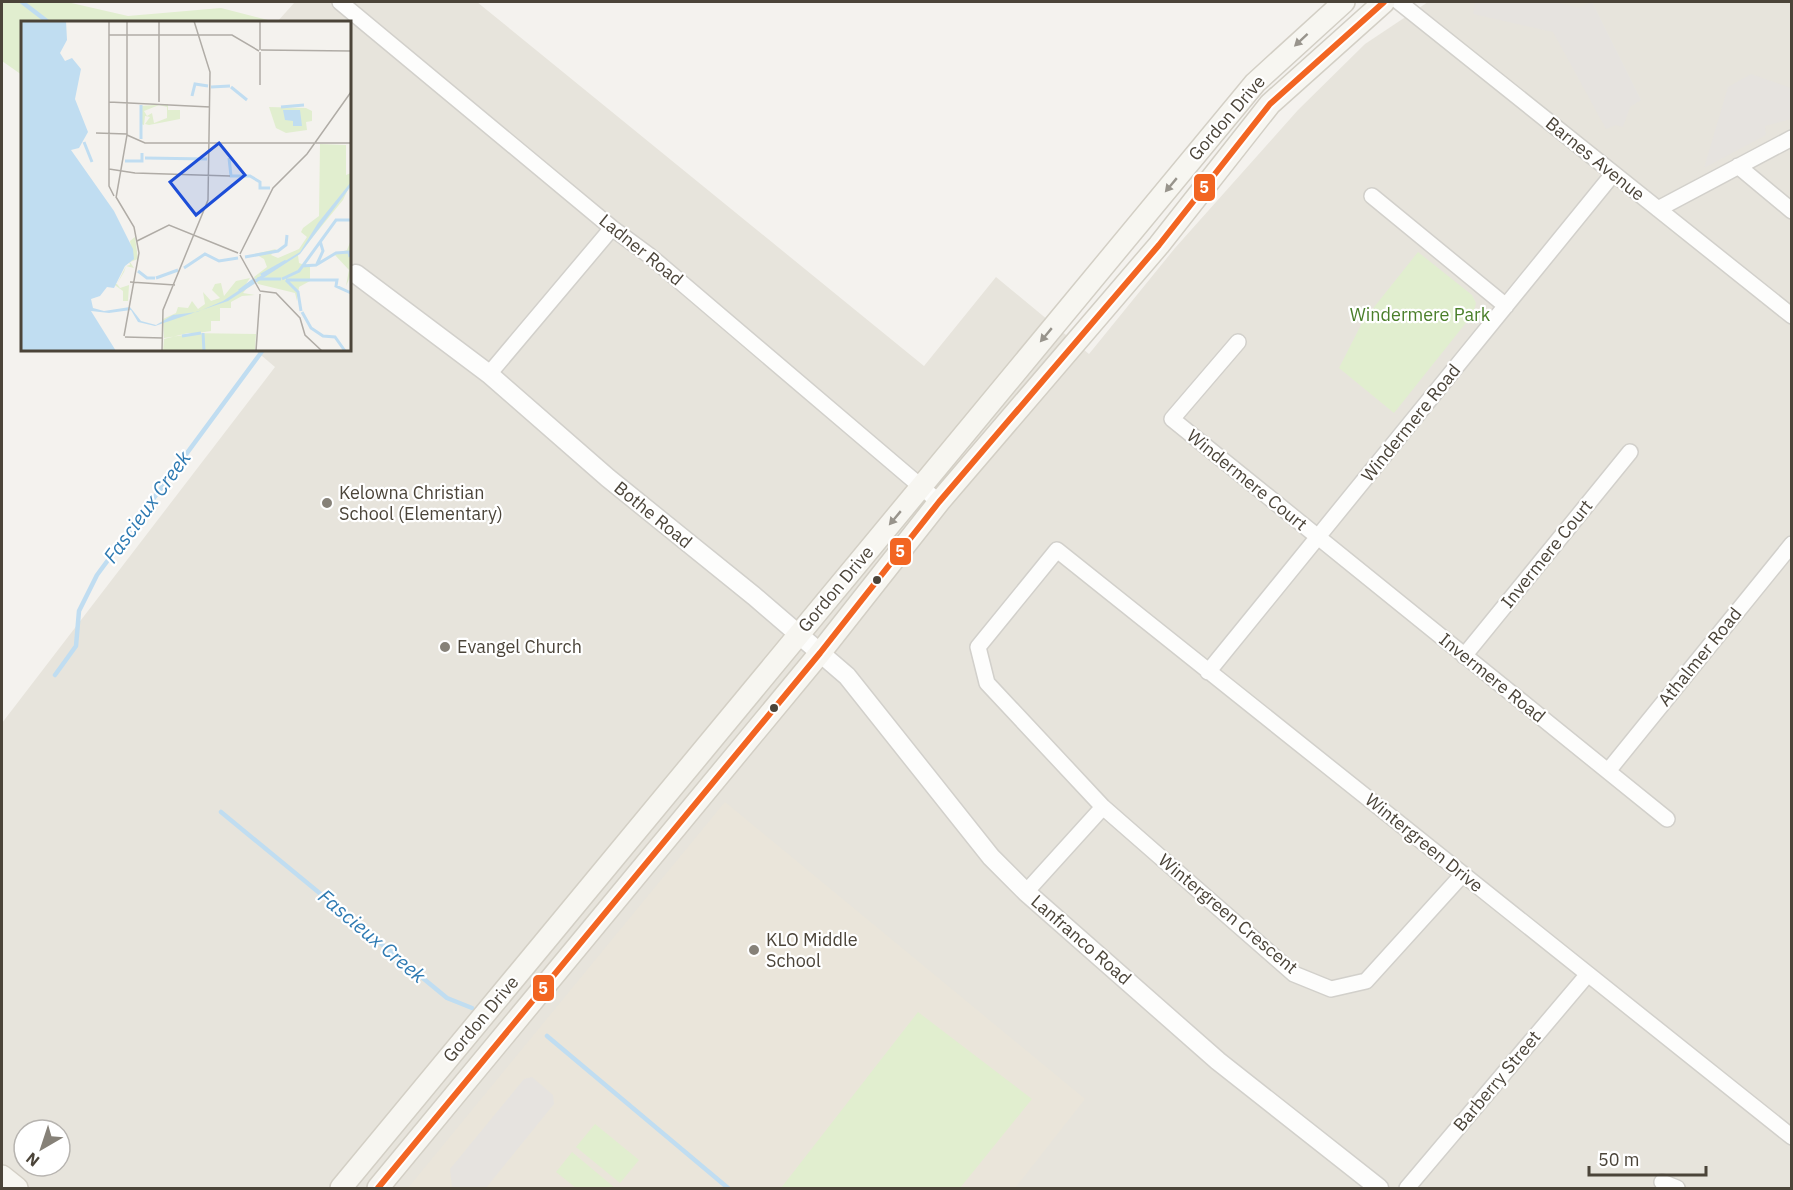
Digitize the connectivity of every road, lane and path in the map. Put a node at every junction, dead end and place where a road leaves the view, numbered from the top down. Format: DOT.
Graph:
graph roads {
  1 [pos="340,2"];
  2 [pos="1344,2"];
  3 [pos="1384,2"];
  4 [pos="1399,2"];
  5 [pos="1791,138"];
  6 [pos="1738,166"];
  7 [pos="1613,174"];
  8 [pos="1372,196"];
  9 [pos="1658,209"];
  10 [pos="1791,211"];
  11 [pos="612,228"];
  12 [pos="356,274"];
  13 [pos="1506,306"];
  14 [pos="1791,316"];
  15 [pos="1238,342"];
  16 [pos="489,374"];
  17 [pos="1630,452"];
  18 [pos="920,487"];
  19 [pos="939,502"];
  20 [pos="1318,538"];
  21 [pos="1791,543"];
  22 [pos="1057,550"];
  23 [pos="798,634"];
  24 [pos="820,653"];
  25 [pos="1464,656"];
  26 [pos="1209,672"];
  27 [pos="1608,771"];
  28 [pos="1103,807"];
  29 [pos="1667,819"];
  30 [pos="1462,874"];
  31 [pos="1026,892"];
  32 [pos="1588,974"];
  33 [pos="1791,1137"];
  34 [pos="2,1176"];
  35 [pos="1662,1182"];
  36 [pos="17,1188"];
  37 [pos="341,1188"];
  38 [pos="378,1188"];
  39 [pos="1379,1188"];
  40 [pos="1407,1188"];
  41 [pos="1677,1188"];
  1 -- 11 [label="street, Ladner Road"];
  2 -- 18 [label="main road, Gordon Drive, one-way"];
  3 -- 19 [label="main road, Gordon Drive"];
  4 -- 7 [label="street, Barnes Avenue"];
  5 -- 6 [label="street"];
  6 -- 9 [label="street"];
  6 -- 10 [label="street"];
  7 -- 9 [label="street, Barnes Avenue"];
  7 -- 13 [label="street, Windermere Road"];
  8 -- 13 [label="street"];
  9 -- 14 [label="street, Barnes Avenue"];
  11 -- 16 [label="street"];
  11 -- 18 [label="street, Ladner Road"];
  12 -- 16 [label="street, Bothe Road"];
  13 -- 20 [label="street, Windermere Road"];
  15 -- 20 [label="street, Windermere Court"];
  16 -- 23 [label="street, Bothe Road"];
  17 -- 25 [label="street, Invermere Court"];
  18 -- 19 [label="street, Ladner Road"];
  18 -- 23 [label="main road, Gordon Drive, one-way"];
  19 -- 24 [label="main road, Gordon Drive"];
  20 -- 25 [label="street, Invermere Road"];
  20 -- 26 [label="street, Windermere Road"];
  21 -- 27 [label="street, Athalmer Road"];
  22 -- 26 [label="street, Wintergreen Drive"];
  22 -- 28 [label="street, Wintergreen Crescent"];
  23 -- 24 [label="street, Bothe Road"];
  23 -- 37 [label="main road, Gordon Drive"];
  24 -- 31 [label="street, Lanfranco Road"];
  24 -- 38 [label="main road, Gordon Drive"];
  25 -- 27 [label="street, Invermere Road"];
  26 -- 30 [label="street, Wintergreen Drive"];
  27 -- 29 [label="street, Invermere Road"];
  28 -- 30 [label="street, Wintergreen Crescent"];
  28 -- 31 [label="street"];
  30 -- 32 [label="street, Wintergreen Drive"];
  31 -- 39 [label="street, Lanfranco Road"];
  32 -- 33 [label="street, Wintergreen Drive"];
  32 -- 40 [label="street, Barberry Street"];
  34 -- 36 [label="main road"];
  35 -- 41 [label="street"];
}
